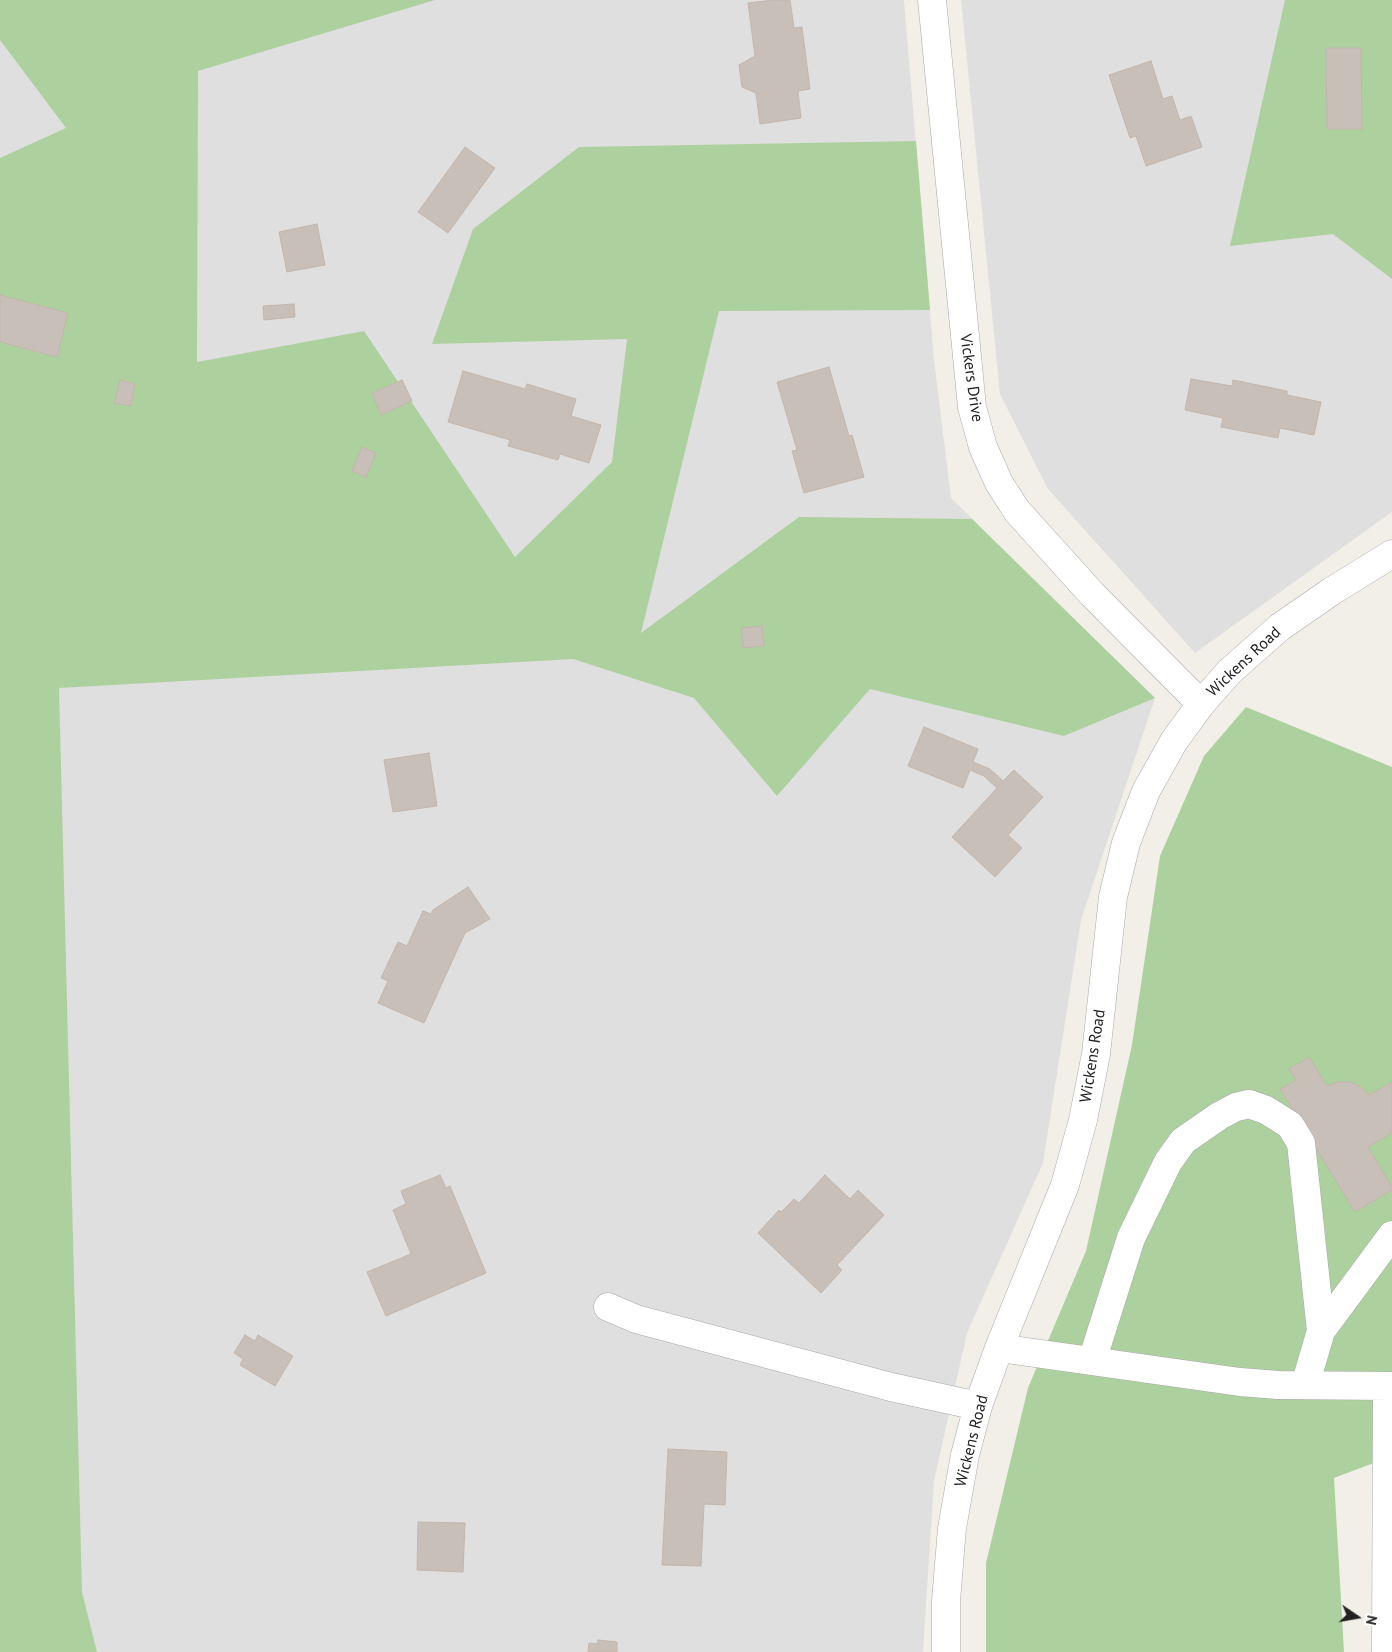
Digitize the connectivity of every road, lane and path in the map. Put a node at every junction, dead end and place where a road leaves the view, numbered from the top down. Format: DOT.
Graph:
graph roads {
  1 [pos="932,0"];
  2 [pos="1392,554"];
  3 [pos="1201,704"];
  4 [pos="1392,1235"];
  5 [pos="608,1307"];
  6 [pos="1320,1331"];
  7 [pos="999,1348"];
  8 [pos="1092,1361"];
  9 [pos="1305,1385"];
  10 [pos="1390,1386"];
  11 [pos="978,1406"];
  12 [pos="946,1652"];
  13 [pos="1386,1652"];
  1 -- 3 [label="street, Vickers Drive"];
  2 -- 3 [label="street, Wickens Road"];
  3 -- 7 [label="street, Wickens Road"];
  4 -- 6 [label="street"];
  5 -- 11 [label="street"];
  6 -- 8 [label="street"];
  6 -- 9 [label="street"];
  7 -- 8 [label="street"];
  7 -- 11 [label="street, Wickens Road"];
  8 -- 9 [label="street"];
  9 -- 10 [label="street"];
  10 -- 13 [label="street"];
  11 -- 12 [label="street, Wickens Road"];
}
